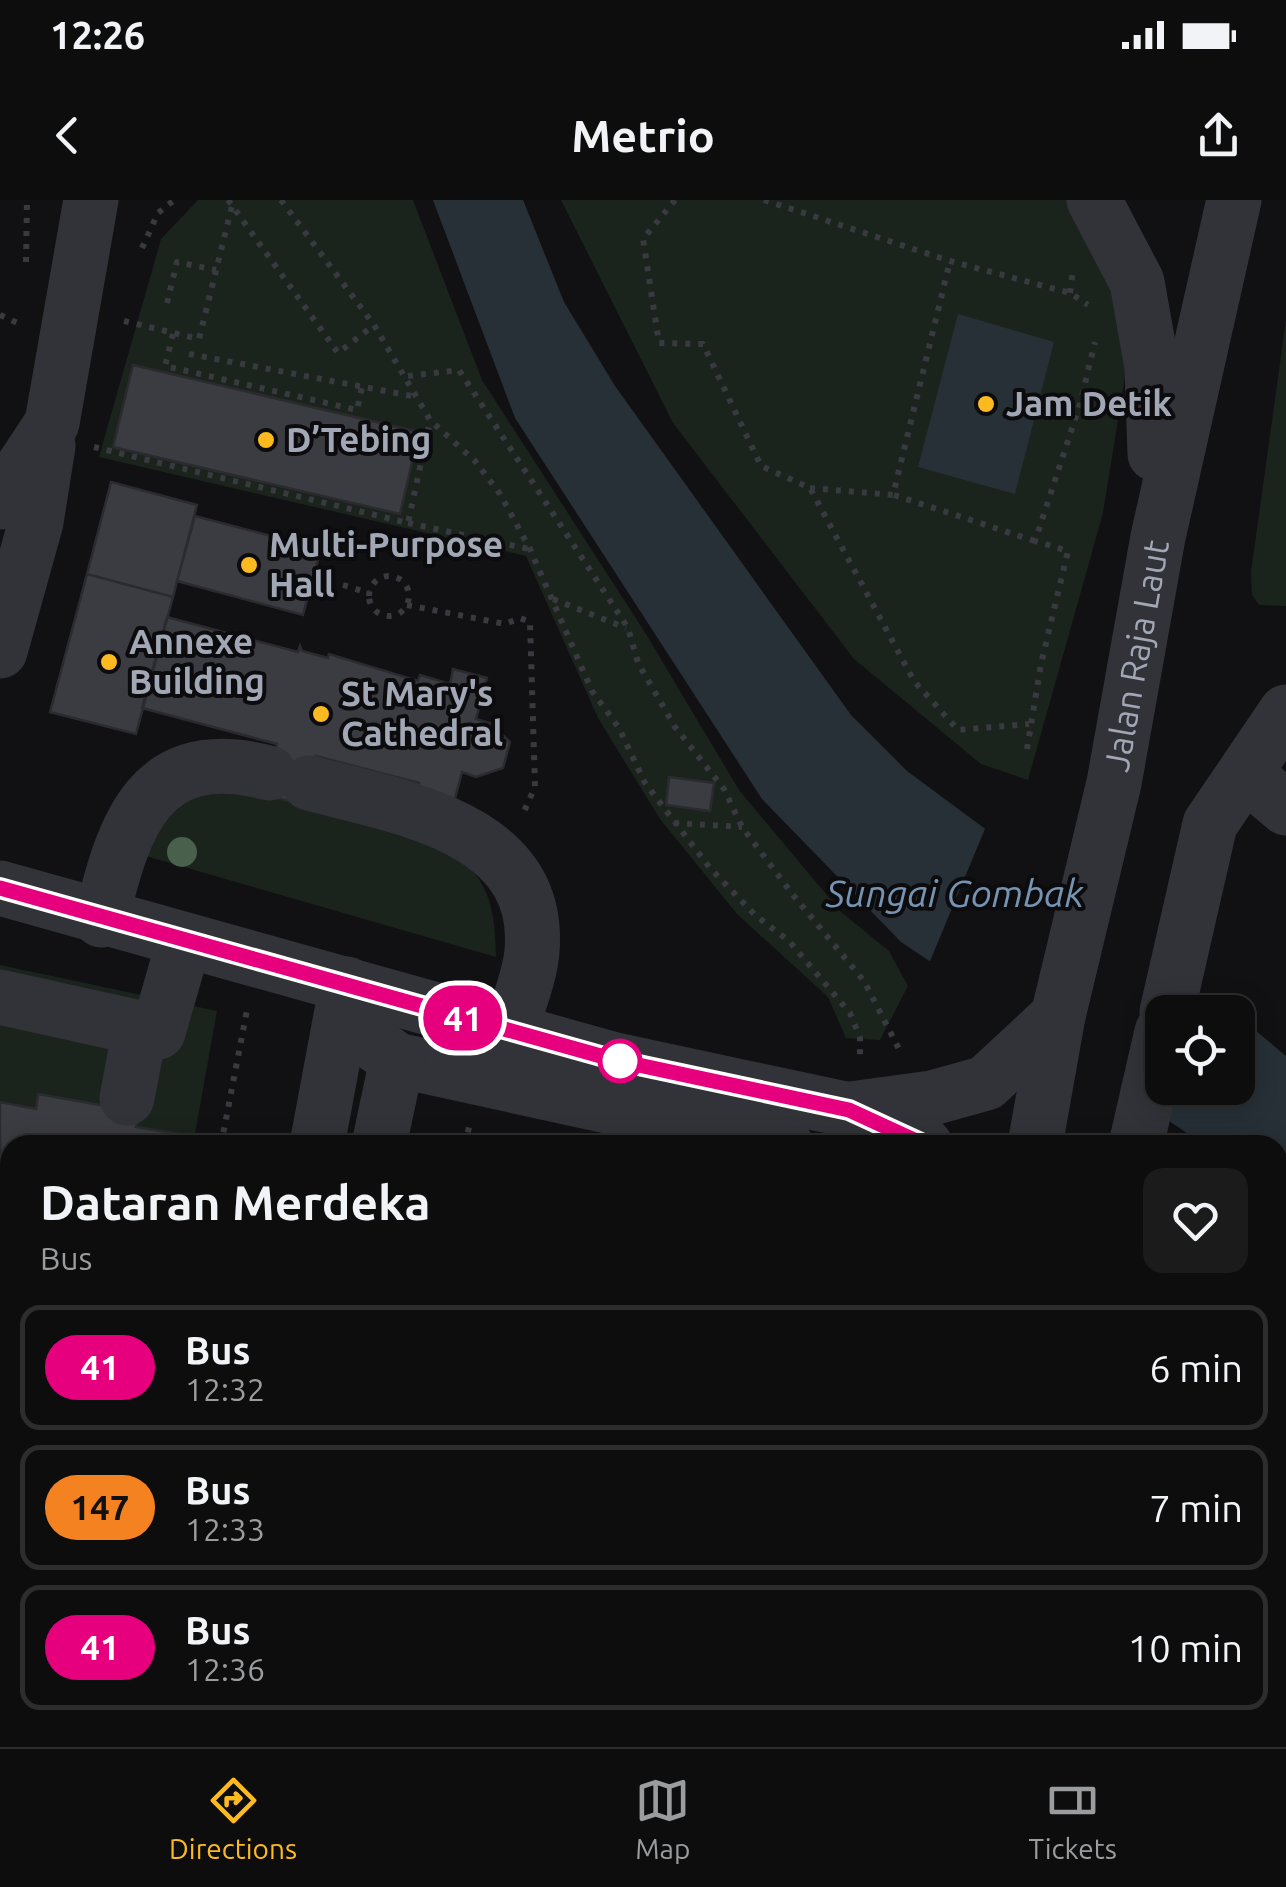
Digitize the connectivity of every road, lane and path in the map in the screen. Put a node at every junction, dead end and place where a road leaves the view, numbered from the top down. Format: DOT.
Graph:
graph roads {
  1 [pos="91,200"];
  2 [pos="174,200"];
  3 [pos="281,200"];
  4 [pos="675,200"];
  5 [pos="764,200"];
  6 [pos="1094,200"];
  7 [pos="1234,200"];
  8 [pos="230,203"];
  9 [pos="142,248"];
  10 [pos="950,261"];
  11 [pos="216,270"];
  12 [pos="167,303"];
  13 [pos="0,315"];
  14 [pos="1101,318"];
  15 [pos="124,321"];
  16 [pos="374,325"];
  17 [pos="24,326"];
  18 [pos="173,334"];
  19 [pos="1096,335"];
  20 [pos="189,354"];
  21 [pos="408,376"];
  22 [pos="362,387"];
  23 [pos="418,398"];
  24 [pos="430,420"];
  25 [pos="72,435"];
  26 [pos="810,488"];
  27 [pos="893,495"];
  28 [pos="0,502"];
  29 [pos="408,523"];
  30 [pos="1158,537"];
  31 [pos="1035,540"];
  32 [pos="530,549"];
  33 [pos="343,585"];
  34 [pos="369,593"];
  35 [pos="552,599"];
  36 [pos="407,605"];
  37 [pos="628,628"];
  38 [pos="0,652"];
  39 [pos="1286,712"];
  40 [pos="1029,724"];
  41 [pos="1027,749"];
  42 [pos="1266,792"];
  43 [pos="672,823"];
  44 [pos="742,826"];
  45 [pos="504,858"];
  46 [pos="0,888"];
  47 [pos="101,920"];
  48 [pos="184,942"];
  49 [pos="347,984"];
  50 [pos="1171,995"];
  51 [pos="0,997"];
  52 [pos="262,1014"];
  53 [pos="1058,1016"];
  54 [pos="140,1028"];
  55 [pos="510,1032"];
  56 [pos="905,1060"];
  57 [pos="127,1098"];
  58 [pos="608,1102"];
  59 [pos="1145,1105"];
  60 [pos="849,1110"];
  61 [pos="1039,1128"];
  62 [pos="469,1129"];
  63 [pos="223,1135"];
  64 [pos="319,1135"];
  65 [pos="380,1135"];
  66 [pos="468,1135"];
  67 [pos="745,1135"];
  68 [pos="903,1135"];
  69 [pos="1138,1135"];
  1 -- 25 [label="street"];
  2 -- 9 [label="path"];
  3 -- 16 [label="path"];
  4 -- 26 [label="path"];
  5 -- 10 [label="path"];
  6 -- 30 [label="street"];
  7 -- 30 [label="street, Jalan Raja Laut"];
  8 -- 11 [label="path"];
  8 -- 16 [label="path"];
  10 -- 14 [label="path"];
  10 -- 27 [label="path"];
  11 -- 12 [label="path"];
  11 -- 18 [label="path"];
  13 -- 17 [label="path"];
  15 -- 18 [label="path"];
  16 -- 21 [label="path"];
  18 -- 22 [label="path"];
  19 -- 31 [label="path"];
  20 -- 22 [label="path"];
  21 -- 23 [label="path"];
  21 -- 37 [label="path"];
  22 -- 23 [label="path"];
  23 -- 24 [label="path"];
  24 -- 29 [label="path"];
  24 -- 32 [label="path"];
  25 -- 28 [label="street"];
  25 -- 29 [label="path"];
  25 -- 38 [label="street"];
  26 -- 27 [label="path"];
  26 -- 40 [label="path"];
  27 -- 31 [label="path"];
  29 -- 32 [label="path"];
  30 -- 53 [label="street, Jalan Raja Laut"];
  31 -- 40 [label="path"];
  32 -- 35 [label="path"];
  33 -- 34 [label="path"];
  34 -- 36 [label="path"];
  34 -- 36 [label="path"];
  35 -- 37 [label="path"];
  35 -- 43 [label="path"];
  36 -- 45 [label="path"];
  37 -- 44 [label="path"];
  39 -- 42 [label="street"];
  40 -- 41 [label="path"];
  42 -- 50 [label="street"];
  43 -- 44 [label="path"];
  43 -- 60 [label="path"];
  44 -- 56 [label="path"];
  45 -- 47 [label="street"];
  45 -- 55 [label="street"];
  46 -- 47 [label="street"];
  47 -- 48 [label="street"];
  48 -- 49 [label="street"];
  48 -- 54 [label="street"];
  49 -- 55 [label="street"];
  49 -- 64 [label="street"];
  51 -- 54 [label="street"];
  52 -- 63 [label="path"];
  53 -- 60 [label="street"];
  53 -- 61 [label="street, Jalan Raja Laut"];
  54 -- 57 [label="street"];
  55 -- 58 [label="street"];
  58 -- 60 [label="street"];
  58 -- 65 [label="street"];
  58 -- 67 [label="street"];
  59 -- 69 [label="street"];
  60 -- 68 [label="street"];
  62 -- 66 [label="path"];
}
